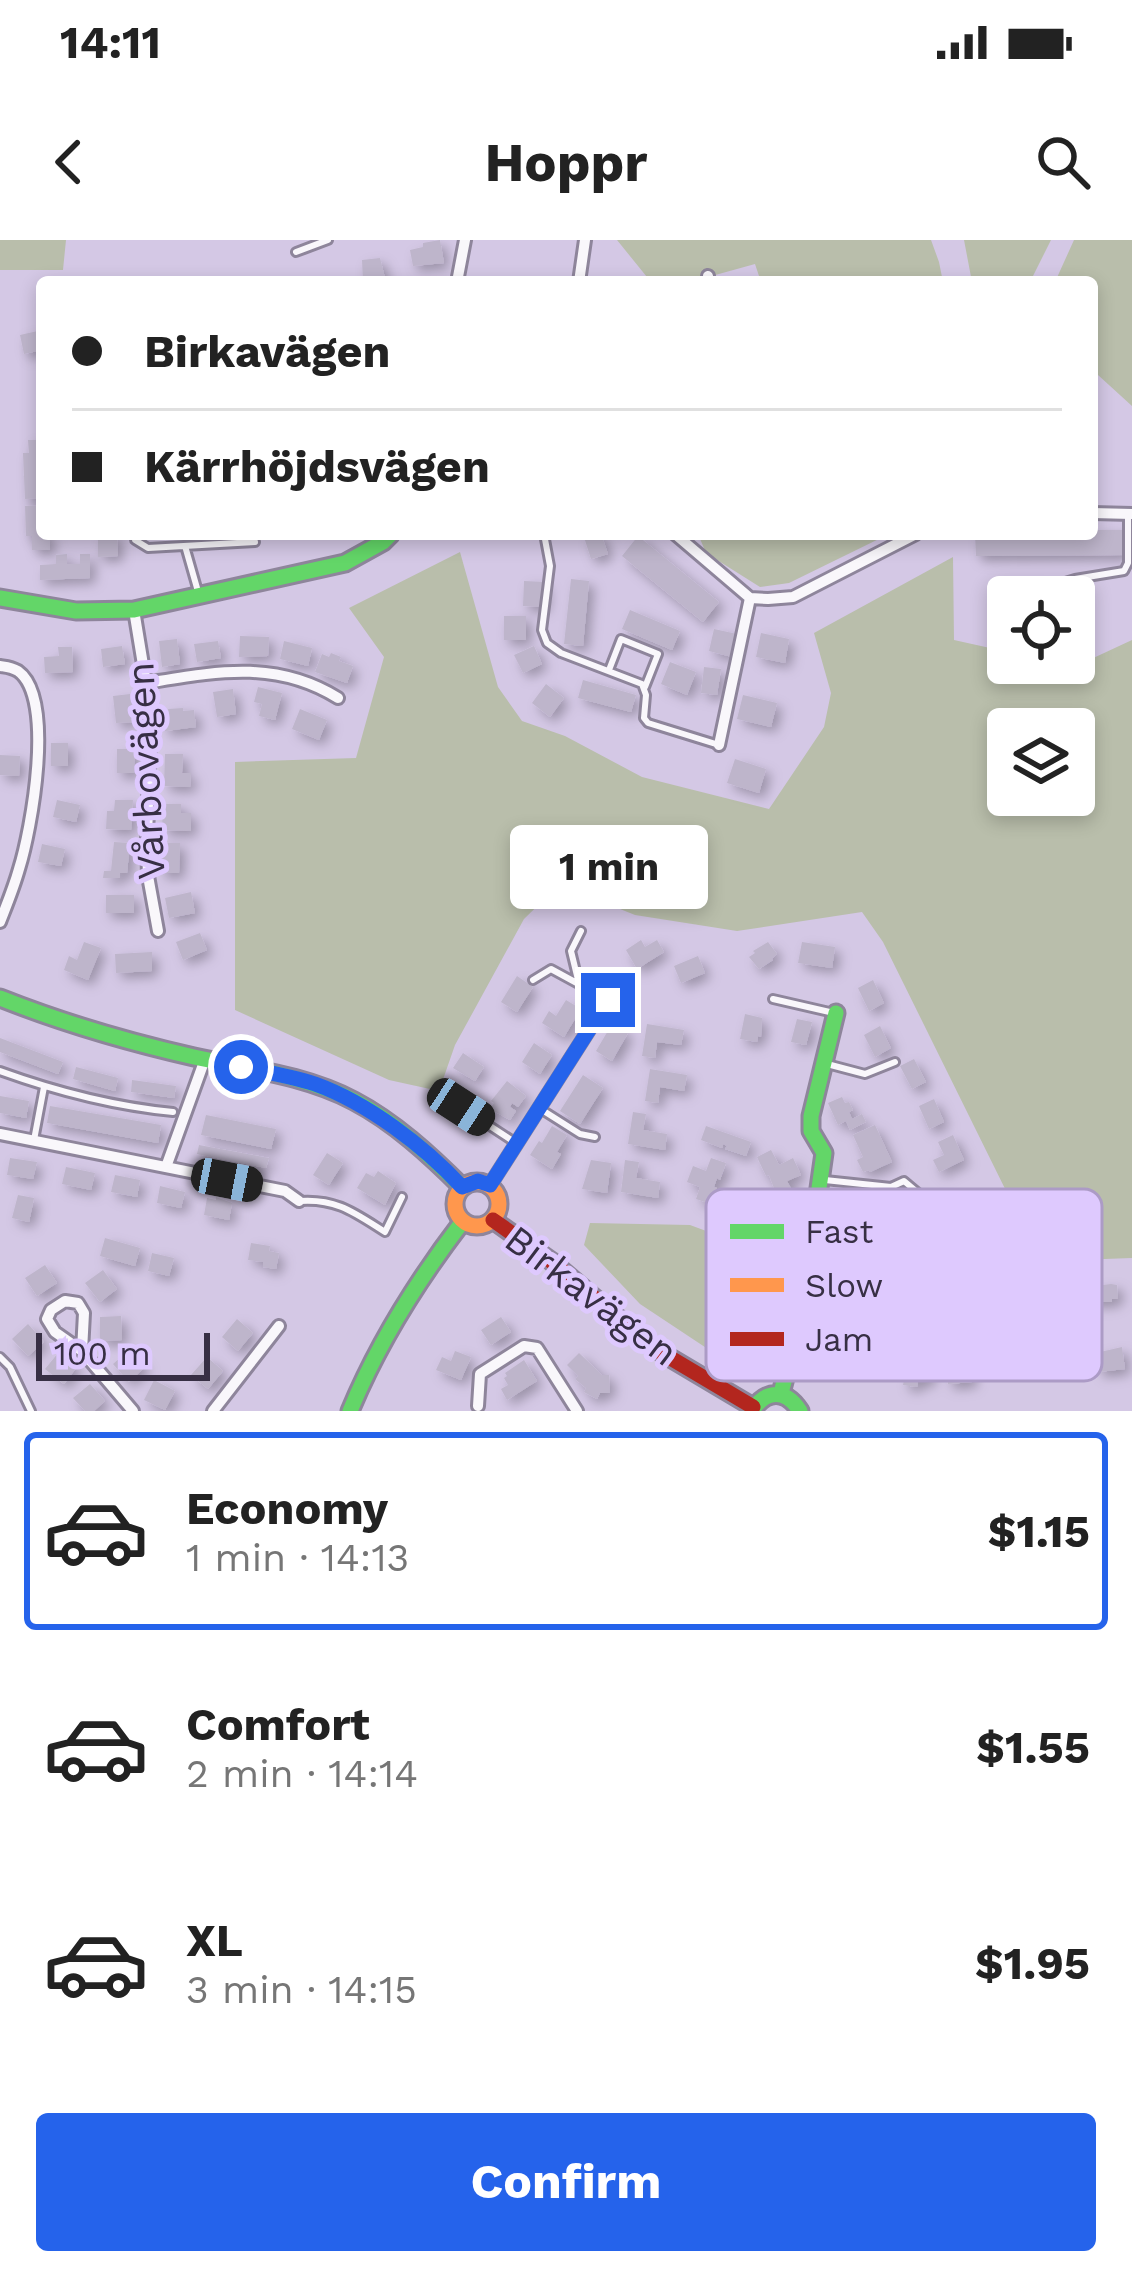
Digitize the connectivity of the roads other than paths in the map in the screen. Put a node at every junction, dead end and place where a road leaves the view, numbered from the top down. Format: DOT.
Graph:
graph roads {
  1 [pos="328,240"];
  2 [pos="465,240"];
  3 [pos="585,240"];
  4 [pos="296,251"];
  5 [pos="458,276"];
  6 [pos="580,276"];
  7 [pos="1098,513"];
  8 [pos="1130,514"];
  9 [pos="135,540"];
  10 [pos="385,540"];
  11 [pos="545,540"];
  12 [pos="682,540"];
  13 [pos="904,540"];
  14 [pos="254,542"];
  15 [pos="185,546"];
  16 [pos="1093,576"];
  17 [pos="200,597"];
  18 [pos="0,598"];
  19 [pos="750,598"];
  20 [pos="134,610"];
  21 [pos="0,666"];
  22 [pos="609,670"];
  23 [pos="146,683"];
  24 [pos="645,688"];
  25 [pos="338,698"];
  26 [pos="719,745"];
  27 [pos="0,922"];
  28 [pos="158,931"];
  29 [pos="581,932"];
  30 [pos="533,980"];
  31 [pos="579,984"];
  32 [pos="0,998"];
  33 [pos="773,999"];
  34 [pos="608,1000"];
  35 [pos="836,1013"];
  36 [pos="205,1059"];
  37 [pos="896,1062"];
  38 [pos="824,1063"];
  39 [pos="0,1071"];
  40 [pos="44,1087"];
  41 [pos="461,1107"];
  42 [pos="538,1108"];
  43 [pos="173,1112"];
  44 [pos="0,1134"];
  45 [pos="595,1137"];
  46 [pos="34,1140"];
  47 [pos="516,1144"];
  48 [pos="166,1167"];
  49 [pos="821,1179"];
  50 [pos="490,1185"];
  51 [pos="462,1187"];
  52 [pos="820,1189"];
  53 [pos="914,1189"];
  54 [pos="402,1197"];
  55 [pos="299,1201"];
  56 [pos="493,1220"];
  57 [pos="463,1221"];
  58 [pos="279,1326"];
  59 [pos="82,1351"];
  60 [pos="0,1358"];
  61 [pos="706,1380"];
  62 [pos="707,1381"];
  63 [pos="784,1381"];
  64 [pos="781,1393"];
  65 [pos="478,1406"];
  66 [pos="753,1409"];
  67 [pos="31,1411"];
  68 [pos="133,1411"];
  69 [pos="213,1411"];
  70 [pos="350,1411"];
  71 [pos="577,1411"];
  72 [pos="800,1411"];
  1 -- 4 [label="lane"];
  2 -- 5 [label="street"];
  3 -- 6 [label="street"];
  7 -- 8 [label="street"];
  8 -- 16 [label="lane"];
  9 -- 15 [label="lane"];
  10 -- 17 [label="street"];
  11 -- 22 [label="lane"];
  12 -- 19 [label="street"];
  13 -- 19 [label="street"];
  14 -- 15 [label="lane"];
  15 -- 17 [label="lane"];
  17 -- 20 [label="street"];
  18 -- 20 [label="street"];
  19 -- 26 [label="street"];
  20 -- 23 [label="street, Vårbovägen"];
  21 -- 27 [label="street"];
  22 -- 24 [label="lane"];
  22 -- 24 [label="lane"];
  23 -- 25 [label="street"];
  23 -- 28 [label="street, Vårbovägen"];
  24 -- 26 [label="lane"];
  29 -- 31 [label="lane"];
  30 -- 31 [label="lane"];
  31 -- 34 [label="lane"];
  32 -- 36 [label="street"];
  33 -- 35 [label="lane"];
  34 -- 42 [label="street"];
  35 -- 38 [label="street"];
  36 -- 48 [label="street"];
  36 -- 51 [label="street"];
  37 -- 38 [label="lane"];
  38 -- 49 [label="street"];
  39 -- 40 [label="lane"];
  40 -- 43 [label="lane"];
  40 -- 46 [label="lane"];
  41 -- 47 [label="lane"];
  42 -- 45 [label="lane"];
  42 -- 47 [label="street"];
  44 -- 46 [label="street"];
  46 -- 48 [label="street"];
  47 -- 50 [label="street"];
  48 -- 55 [label="street"];
  49 -- 52 [label="street"];
  49 -- 53 [label="lane"];
  50 -- 51 [label="street"];
  50 -- 56 [label="street"];
  51 -- 57 [label="street"];
  54 -- 55 [label="lane"];
  56 -- 57 [label="street"];
  56 -- 61 [label="street, Birkavägen"];
  57 -- 70 [label="street"];
  58 -- 69 [label="street"];
  59 -- 59 [label="street"];
  59 -- 68 [label="street"];
  60 -- 67 [label="lane"];
  62 -- 66 [label="street, Birkavägen"];
  63 -- 64 [label="street"];
  64 -- 66 [label="street"];
  64 -- 72 [label="street"];
  65 -- 71 [label="street"];
}
